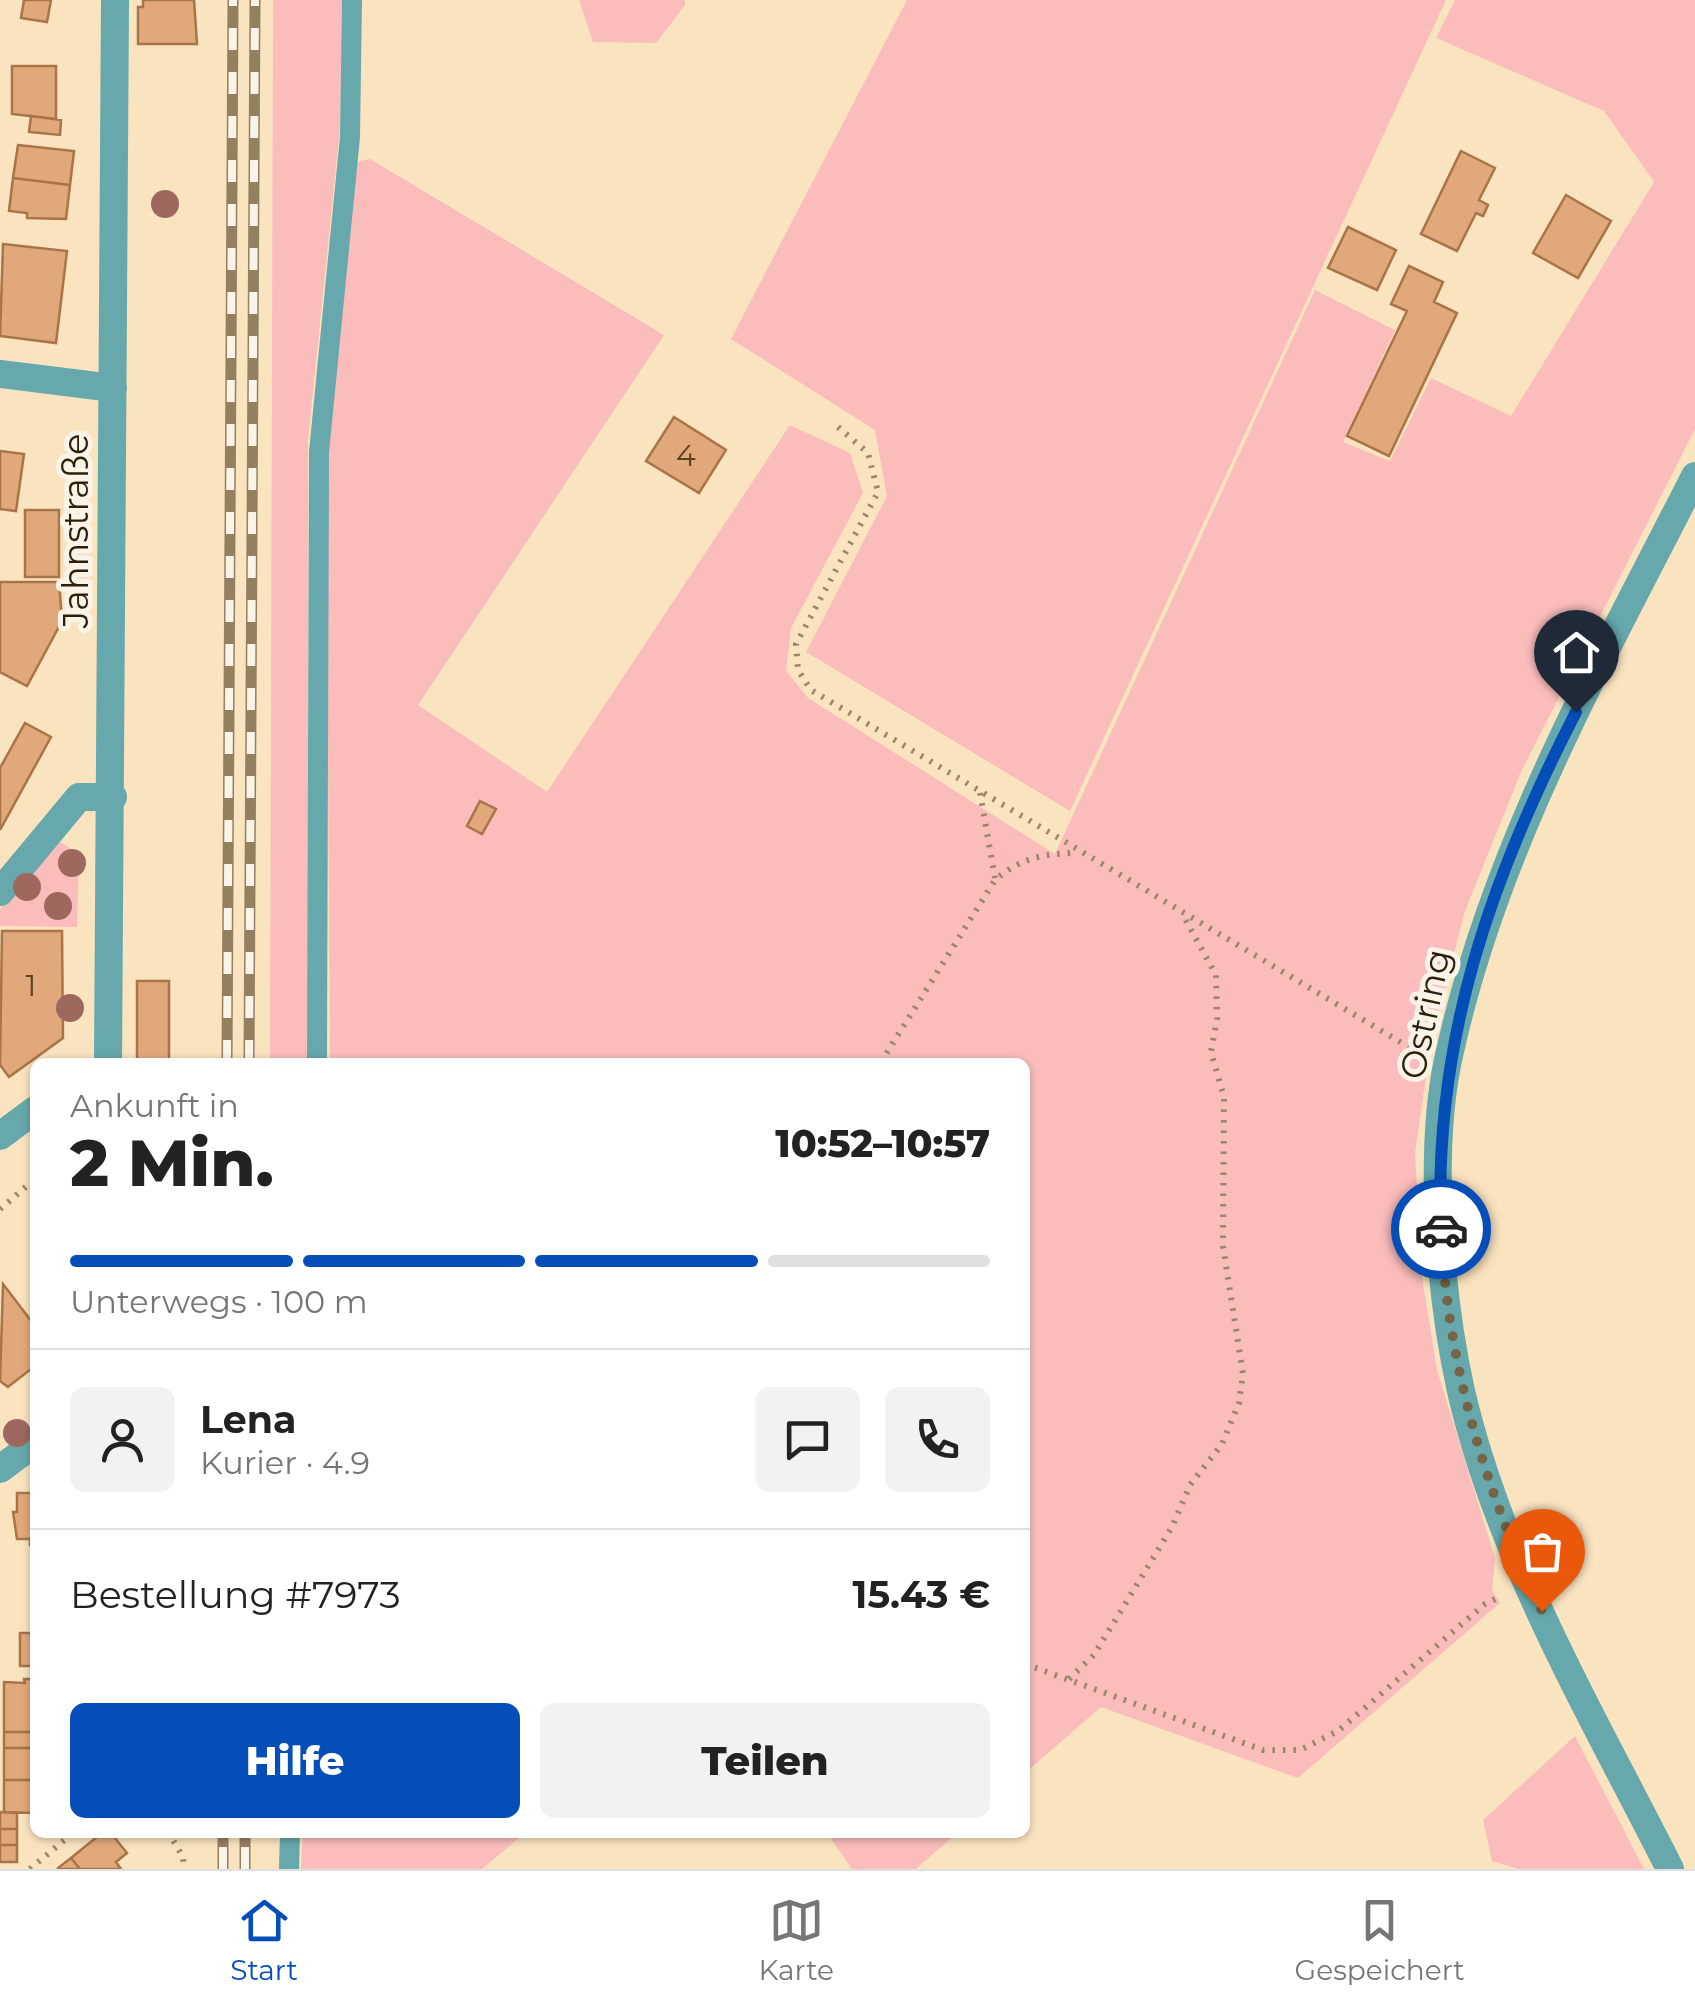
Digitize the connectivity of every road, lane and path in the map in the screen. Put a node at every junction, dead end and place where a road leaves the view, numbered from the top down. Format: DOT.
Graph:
graph roads {
  1 [pos="115,0"];
  2 [pos="352,0"];
  3 [pos="0,374"];
  4 [pos="112,388"];
  5 [pos="838,427"];
  6 [pos="1695,476"];
  7 [pos="980,793"];
  8 [pos="113,797"];
  9 [pos="1079,853"];
  10 [pos="995,880"];
  11 [pos="0,892"];
  12 [pos="1184,916"];
  13 [pos="108,1058"];
  14 [pos="317,1058"];
  15 [pos="884,1058"];
  16 [pos="1447,1064"];
  17 [pos="30,1114"];
  18 [pos="0,1136"];
  19 [pos="30,1184"];
  20 [pos="0,1208"];
  21 [pos="30,1446"];
  22 [pos="0,1469"];
  23 [pos="1529,1584"];
  24 [pos="1030,1666"];
  25 [pos="1068,1680"];
  26 [pos="67,1838"];
  27 [pos="172,1838"];
  28 [pos="290,1838"];
  29 [pos="30,1869"];
  30 [pos="184,1869"];
  31 [pos="289,1869"];
  32 [pos="1670,1869"];
  1 -- 4 [label="street, Jahnstraße"];
  2 -- 14 [label="lane"];
  3 -- 4 [label="street"];
  4 -- 8 [label="street, Jahnstraße"];
  5 -- 7 [label="path"];
  6 -- 16 [label="street, Ostring"];
  7 -- 9 [label="path"];
  7 -- 10 [label="path"];
  8 -- 11 [label="street"];
  8 -- 13 [label="street, Jahnstraße"];
  9 -- 10 [label="path"];
  9 -- 12 [label="path"];
  10 -- 15 [label="path"];
  12 -- 16 [label="path"];
  12 -- 25 [label="path"];
  16 -- 23 [label="street, Ostring"];
  17 -- 18 [label="street"];
  19 -- 20 [label="path"];
  21 -- 22 [label="street"];
  23 -- 25 [label="path"];
  23 -- 32 [label="street, Ostring"];
  24 -- 25 [label="path"];
  26 -- 29 [label="path"];
  27 -- 30 [label="path"];
  28 -- 31 [label="lane"];
}
